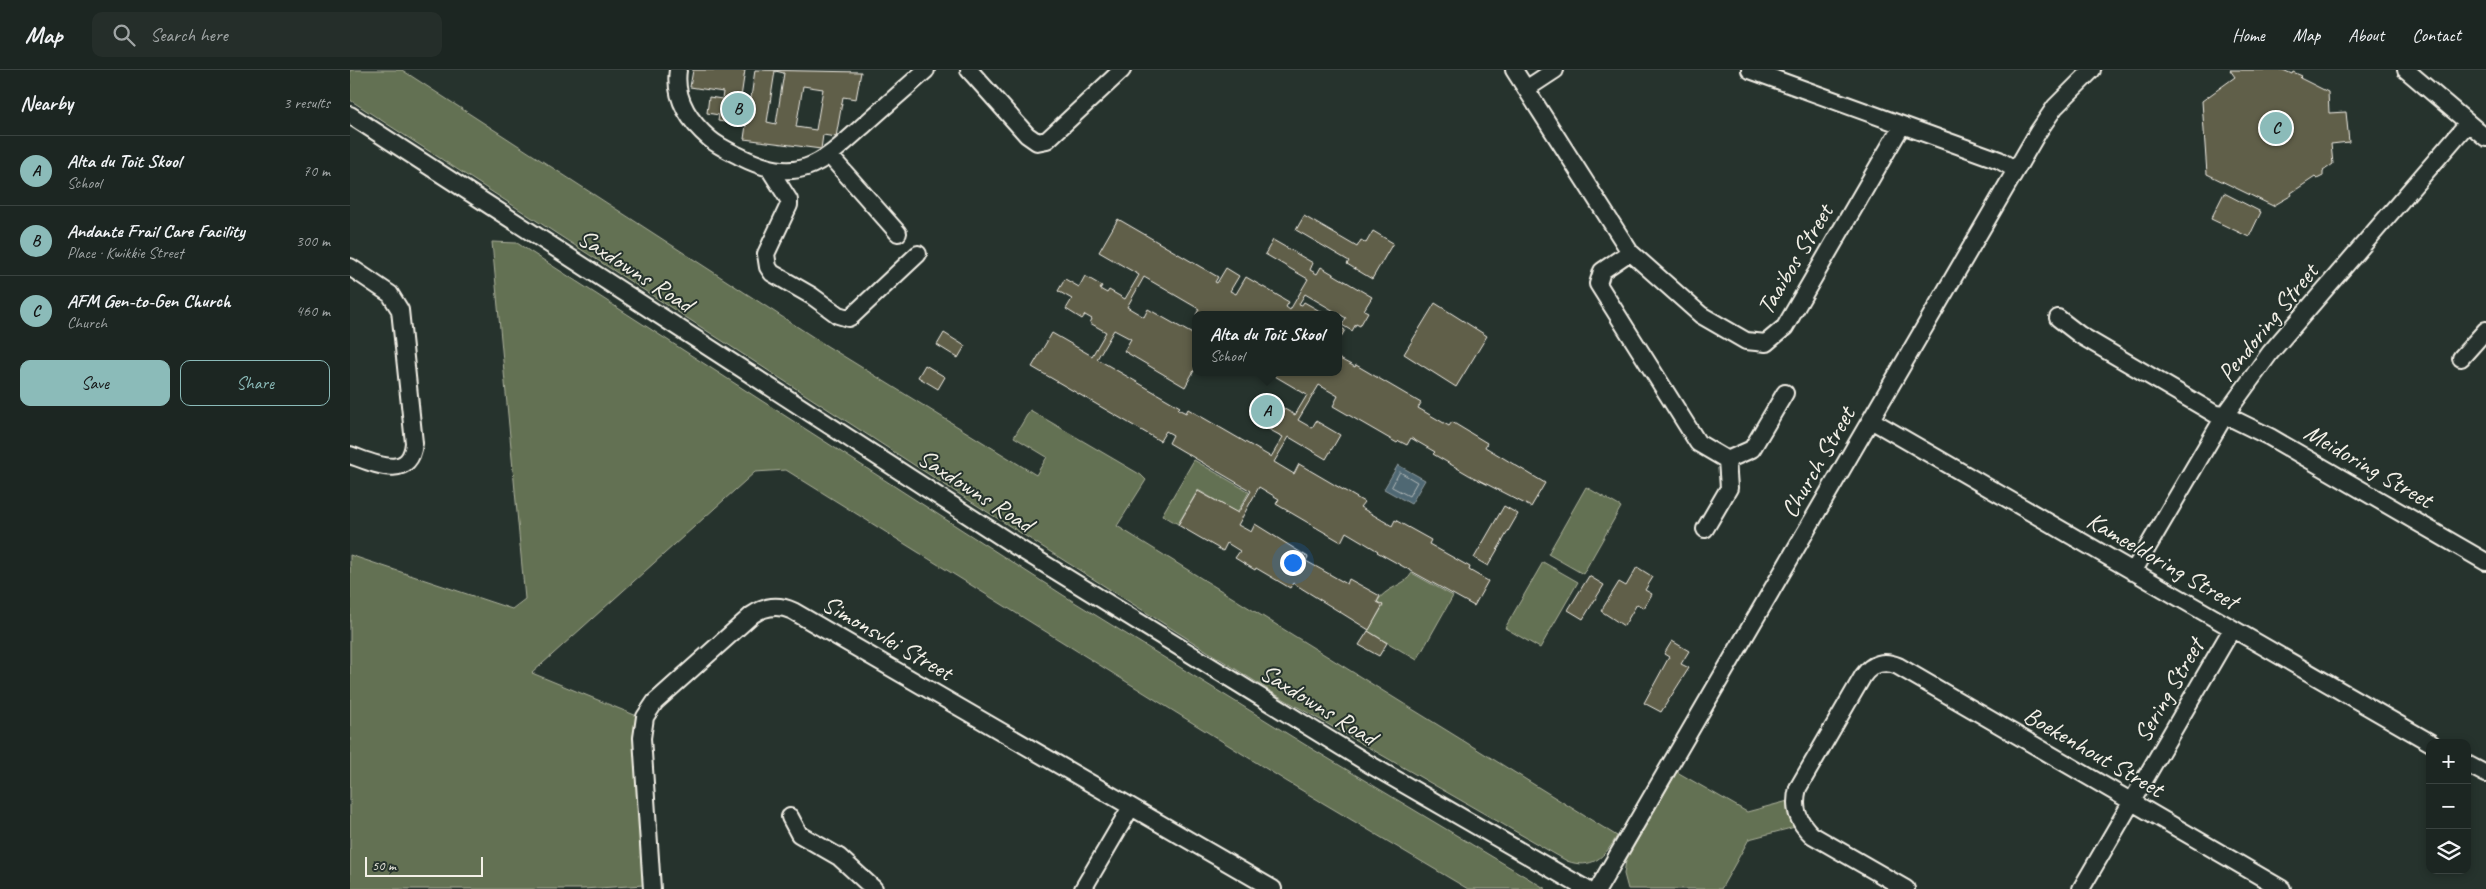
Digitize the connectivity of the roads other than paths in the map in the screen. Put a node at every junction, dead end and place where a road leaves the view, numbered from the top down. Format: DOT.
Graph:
graph roads {
  1 [pos="678,70"];
  2 [pos="926,70"];
  3 [pos="969,70"];
  4 [pos="1122,70"];
  5 [pos="1514,70"];
  6 [pos="1555,70"];
  7 [pos="1750,70"];
  8 [pos="2092,70"];
  9 [pos="2406,70"];
  10 [pos="1526,88"];
  11 [pos="350,115"];
  12 [pos="2468,122"];
  13 [pos="1902,125"];
  14 [pos="2486,138"];
  15 [pos="830,156"];
  16 [pos="770,170"];
  17 [pos="2016,170"];
  18 [pos="898,233"];
  19 [pos="1630,252"];
  20 [pos="918,254"];
  21 [pos="350,267"];
  22 [pos="2058,318"];
  23 [pos="2486,330"];
  24 [pos="2461,358"];
  25 [pos="1785,393"];
  26 [pos="2225,414"];
  27 [pos="1871,420"];
  28 [pos="350,455"];
  29 [pos="1727,460"];
  30 [pos="1705,529"];
  31 [pos="2486,562"];
  32 [pos="2133,572"];
  33 [pos="2232,629"];
  34 [pos="2426,740"];
  35 [pos="2471,766"];
  36 [pos="2486,774"];
  37 [pos="2132,802"];
  38 [pos="1131,807"];
  39 [pos="790,817"];
  40 [pos="652,889"];
  41 [pos="874,889"];
  42 [pos="1083,889"];
  43 [pos="1273,889"];
  44 [pos="1586,889"];
  45 [pos="1598,889"];
  46 [pos="1906,889"];
  47 [pos="2081,889"];
  48 [pos="2282,889"];
  1 -- 16 [label="street"];
  2 -- 15 [label="street"];
  3 -- 4 [label="street"];
  5 -- 10 [label="street, Taaibos Street"];
  6 -- 10 [label="street"];
  7 -- 13 [label="street"];
  8 -- 17 [label="street, Church Street"];
  9 -- 12 [label="street"];
  10 -- 19 [label="street, Taaibos Street"];
  11 -- 44 [label="street, Saxdowns Road"];
  12 -- 14 [label="street"];
  12 -- 26 [label="street, Pendoring Street"];
  13 -- 17 [label="street"];
  13 -- 19 [label="street, Taaibos Street"];
  15 -- 16 [label="street"];
  15 -- 18 [label="street"];
  16 -- 20 [label="street"];
  17 -- 27 [label="street, Church Street"];
  19 -- 29 [label="street"];
  21 -- 28 [label="street"];
  22 -- 26 [label="street, Meidoring Street"];
  23 -- 24 [label="street"];
  25 -- 29 [label="street"];
  26 -- 31 [label="street, Meidoring Street"];
  26 -- 32 [label="street, Pendoring Street"];
  27 -- 32 [label="street, Kameeldoring Street"];
  27 -- 45 [label="street, Church Street"];
  29 -- 30 [label="street"];
  32 -- 33 [label="street, Kameeldoring Street"];
  33 -- 34 [label="street, Kameeldoring Street"];
  33 -- 37 [label="street, Sering Street"];
  35 -- 36 [label="street"];
  37 -- 46 [label="street, Boekenhout Street"];
  37 -- 47 [label="street, Sering Street"];
  37 -- 48 [label="street, Boekenhout Street"];
  38 -- 40 [label="street, Simonsvlei Street"];
  38 -- 42 [label="street"];
  38 -- 43 [label="street, Simonsvlei Street"];
  39 -- 41 [label="street"];
}
